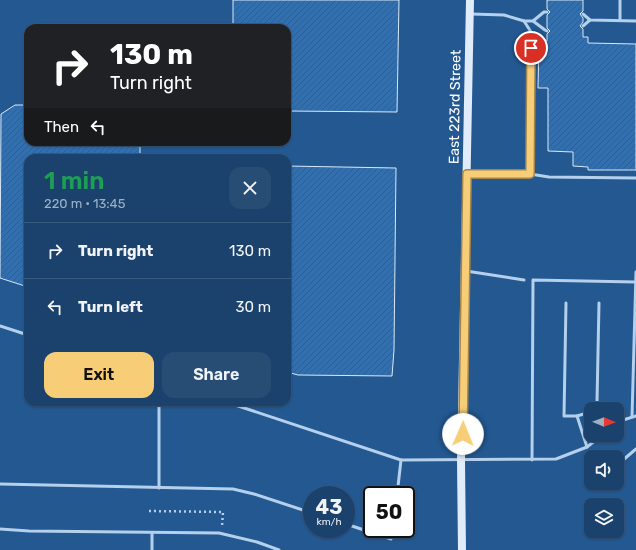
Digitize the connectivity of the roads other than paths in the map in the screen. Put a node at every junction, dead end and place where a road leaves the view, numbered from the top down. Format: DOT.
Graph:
graph roads {
  1 [pos="470,0"];
  2 [pos="620,0"];
  3 [pos="547,12"];
  4 [pos="470,14"];
  5 [pos="583,14"];
  6 [pos="590,20"];
  7 [pos="620,20"];
  8 [pos="524,21"];
  9 [pos="534,21"];
  10 [pos="636,21"];
  11 [pos="583,26"];
  12 [pos="547,30"];
  13 [pos="467,174"];
  14 [pos="530,174"];
  15 [pos="636,178"];
  16 [pos="466,271"];
  17 [pos="636,272"];
  18 [pos="524,280"];
  19 [pos="636,282"];
  20 [pos="566,303"];
  21 [pos="599,303"];
  22 [pos="0,326"];
  23 [pos="24,334"];
  24 [pos="159,406"];
  25 [pos="238,406"];
  26 [pos="577,416"];
  27 [pos="636,416"];
  28 [pos="632,417"];
  29 [pos="624,420"];
  30 [pos="592,442"];
  31 [pos="587,446"];
  32 [pos="636,449"];
  33 [pos="624,459"];
  34 [pos="401,460"];
  35 [pos="461,460"];
  36 [pos="532,460"];
  37 [pos="0,484"];
  38 [pos="398,486"];
  39 [pos="159,488"];
  40 [pos="303,510"];
  41 [pos="0,529"];
  42 [pos="152,533"];
  43 [pos="152,550"];
  44 [pos="279,550"];
  45 [pos="462,550"];
  1 -- 4 [label="main road, East 223rd Street"];
  2 -- 7 [label="lane"];
  3 -- 9 [label="lane"];
  4 -- 8 [label="lane"];
  4 -- 13 [label="main road, East 223rd Street"];
  5 -- 6 [label="lane"];
  6 -- 7 [label="lane"];
  6 -- 11 [label="lane"];
  7 -- 10 [label="lane"];
  8 -- 9 [label="lane"];
  8 -- 14 [label="lane"];
  9 -- 12 [label="lane"];
  13 -- 14 [label="lane"];
  13 -- 16 [label="main road, East 223rd Street"];
  14 -- 15 [label="lane"];
  16 -- 18 [label="lane"];
  16 -- 35 [label="main road, East 223rd Street"];
  17 -- 19 [label="lane"];
  19 -- 28 [label="lane"];
  19 -- 36 [label="lane"];
  20 -- 26 [label="lane"];
  21 -- 26 [label="lane"];
  22 -- 23 [label="lane"];
  24 -- 39 [label="lane"];
  25 -- 34 [label="lane"];
  26 -- 31 [label="lane"];
  27 -- 28 [label="lane"];
  28 -- 29 [label="lane"];
  30 -- 31 [label="lane"];
  31 -- 36 [label="lane"];
  32 -- 33 [label="lane"];
  34 -- 35 [label="lane"];
  34 -- 38 [label="lane"];
  35 -- 36 [label="lane"];
  35 -- 45 [label="main road, East 223rd Street"];
  37 -- 39 [label="lane"];
  39 -- 40 [label="lane"];
  41 -- 42 [label="lane"];
  42 -- 43 [label="lane"];
  42 -- 44 [label="lane"];
}
